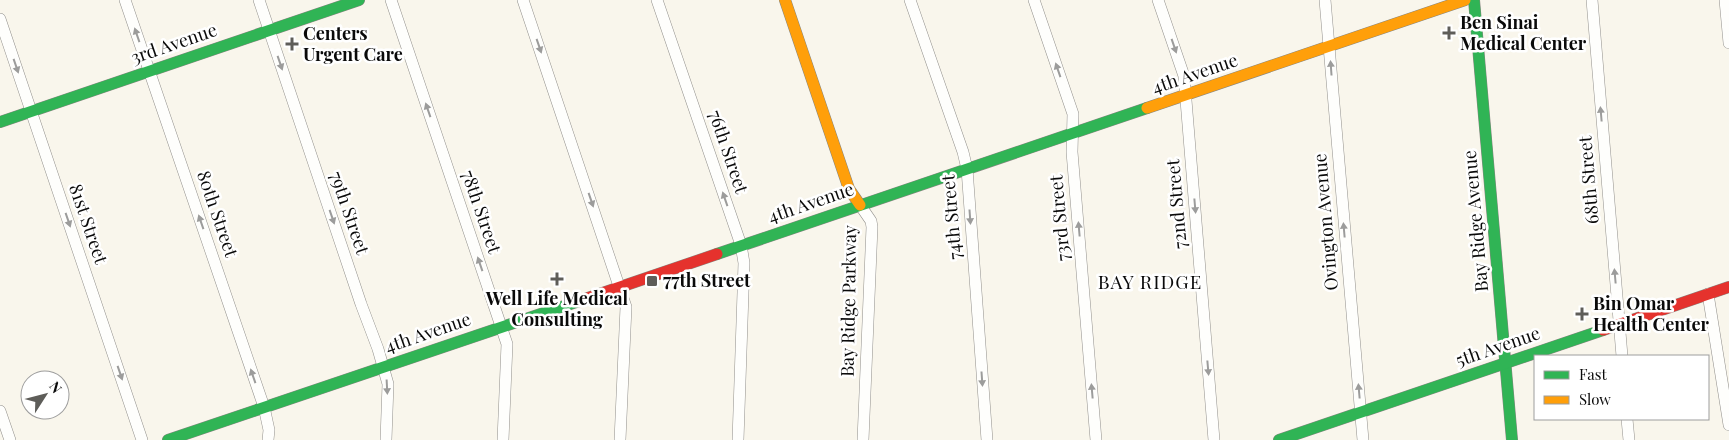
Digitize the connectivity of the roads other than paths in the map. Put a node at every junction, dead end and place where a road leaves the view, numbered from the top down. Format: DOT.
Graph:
graph roads {
  1 [pos="125,0"];
  2 [pos="258,0"];
  3 [pos="359,0"];
  4 [pos="391,0"];
  5 [pos="523,0"];
  6 [pos="657,0"];
  7 [pos="785,0"];
  8 [pos="910,0"];
  9 [pos="1034,0"];
  10 [pos="1158,0"];
  11 [pos="1325,0"];
  12 [pos="1465,0"];
  13 [pos="1474,0"];
  14 [pos="1592,0"];
  15 [pos="1725,0"];
  16 [pos="0,20"];
  17 [pos="269,31"];
  18 [pos="1729,43"];
  19 [pos="1330,46"];
  20 [pos="149,71"];
  21 [pos="1185,95"];
  22 [pos="31,111"];
  23 [pos="0,122"];
  24 [pos="1073,134"];
  25 [pos="966,169"];
  26 [pos="860,205"];
  27 [pos="741,245"];
  28 [pos="1729,287"];
  29 [pos="620,288"];
  30 [pos="1708,294"];
  31 [pos="1620,325"];
  32 [pos="501,327"];
  33 [pos="1622,355"];
  34 [pos="1505,363"];
  35 [pos="383,367"];
  36 [pos="264,406"];
  37 [pos="0,411"];
  38 [pos="1360,412"];
  39 [pos="1628,420"];
  40 [pos="1729,425"];
  41 [pos="10,440"];
  42 [pos="142,440"];
  43 [pos="168,440"];
  44 [pos="268,440"];
  45 [pos="386,440"];
  46 [pos="503,440"];
  47 [pos="620,440"];
  48 [pos="738,440"];
  49 [pos="863,440"];
  50 [pos="987,440"];
  51 [pos="1096,440"];
  52 [pos="1214,440"];
  53 [pos="1279,440"];
  54 [pos="1363,440"];
  55 [pos="1512,440"];
  56 [pos="1629,440"];
  20 -- 1 [label="street, 80th Street, one-way"];
  2 -- 17 [label="street, 79th Street"];
  3 -- 17 [label="street, 3rd Avenue"];
  32 -- 4 [label="street, 78th Street, one-way"];
  5 -- 29 [label="street, one-way"];
  27 -- 6 [label="street, 76th Street, one-way"];
  7 -- 26 [label="street, Bay Ridge Parkway"];
  8 -- 25 [label="street, 74th Street"];
  24 -- 9 [label="street, 73rd Street, one-way"];
  10 -- 21 [label="street, 72nd Street, one-way"];
  11 -- 19 [label="street, Ovington Avenue"];
  12 -- 19 [label="street, 4th Avenue"];
  13 -- 34 [label="street, Bay Ridge Avenue"];
  31 -- 14 [label="street, 68th Street, one-way"];
  15 -- 18 [label="street"];
  16 -- 22 [label="street, 81st Street, one-way"];
  17 -- 20 [label="street, 3rd Avenue"];
  17 -- 35 [label="street, 79th Street, one-way"];
  19 -- 21 [label="street, 4th Avenue"];
  38 -- 19 [label="street, Ovington Avenue, one-way"];
  20 -- 22 [label="street, 3rd Avenue"];
  36 -- 20 [label="street, 80th Street, one-way"];
  21 -- 24 [label="street, 4th Avenue"];
  21 -- 52 [label="street, 72nd Street, one-way"];
  22 -- 23 [label="street, 3rd Avenue"];
  22 -- 42 [label="street, 81st Street, one-way"];
  24 -- 25 [label="street, 4th Avenue"];
  51 -- 24 [label="street, 73rd Street, one-way"];
  25 -- 26 [label="street, 4th Avenue"];
  25 -- 50 [label="street, 74th Street, one-way"];
  26 -- 27 [label="street, 4th Avenue"];
  26 -- 49 [label="street, Bay Ridge Parkway"];
  27 -- 29 [label="street, 4th Avenue"];
  27 -- 48 [label="street, 76th Street"];
  28 -- 30 [label="street, 5th Avenue"];
  29 -- 32 [label="street, 4th Avenue"];
  29 -- 47 [label="street"];
  30 -- 31 [label="street, 5th Avenue"];
  30 -- 40 [label="street"];
  31 -- 33 [label="street, 68th Street"];
  31 -- 34 [label="street, 5th Avenue"];
  32 -- 35 [label="street, 4th Avenue"];
  32 -- 46 [label="street, 78th Street"];
  34 -- 38 [label="street, 5th Avenue"];
  34 -- 55 [label="street, Bay Ridge Avenue"];
  35 -- 36 [label="street, 4th Avenue"];
  35 -- 45 [label="street, 79th Street, one-way"];
  36 -- 43 [label="street, 4th Avenue"];
  36 -- 44 [label="street, 80th Street"];
  37 -- 41 [label="street"];
  38 -- 53 [label="street, 5th Avenue"];
  38 -- 54 [label="street, Ovington Avenue"];
  39 -- 56 [label="street"];
}
